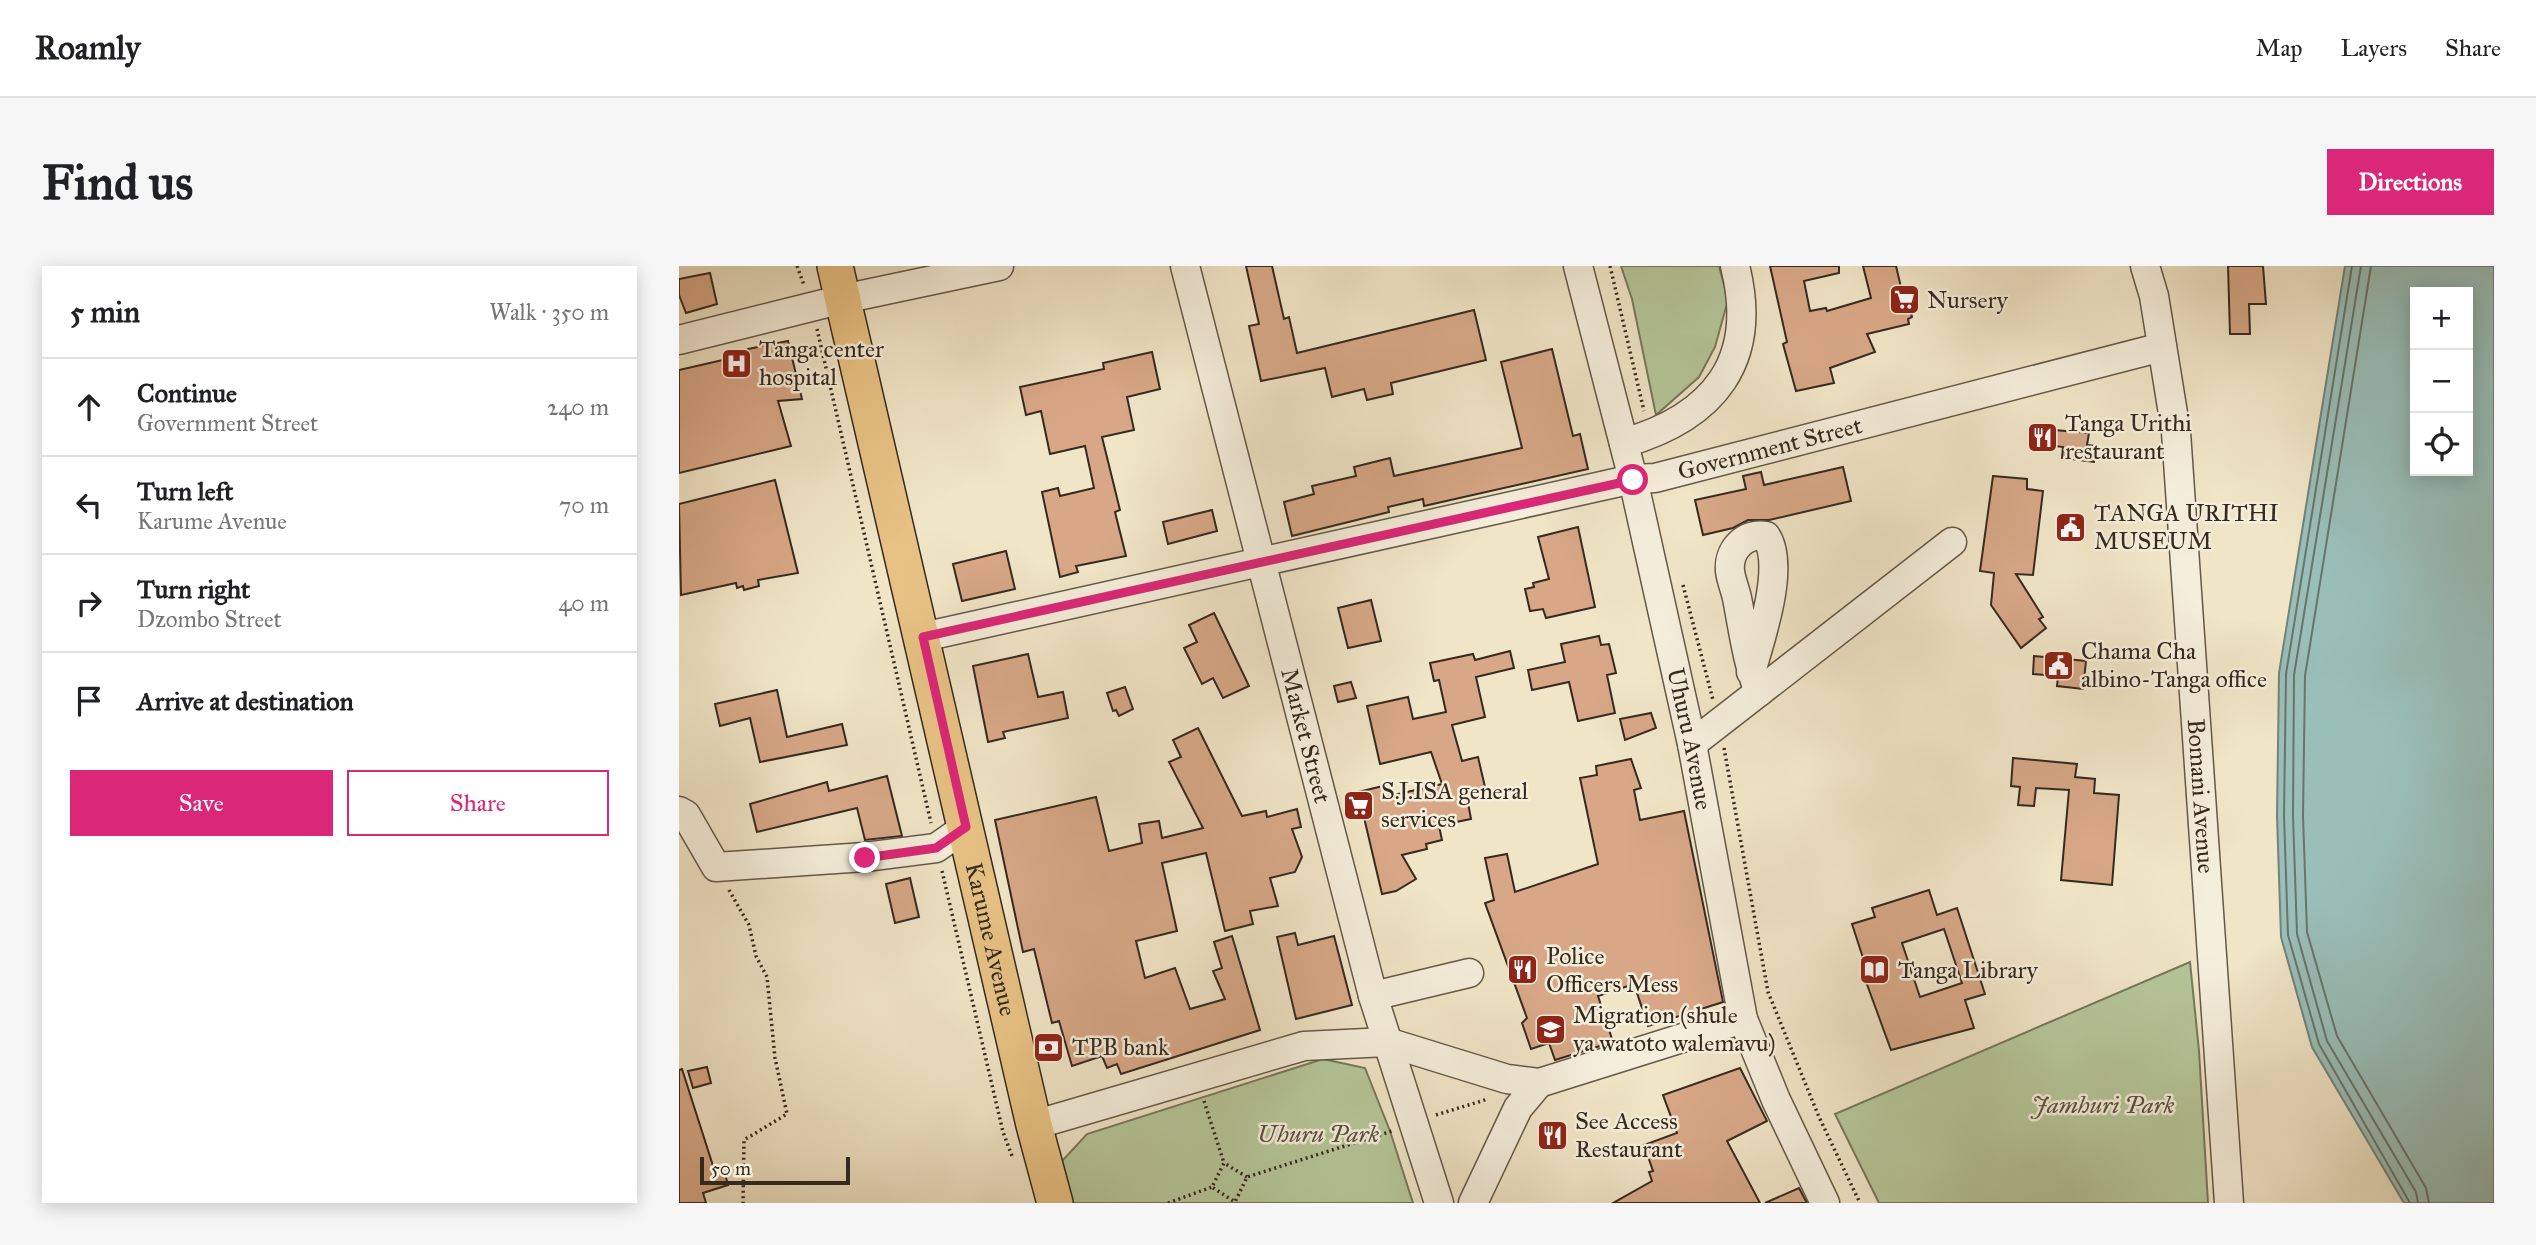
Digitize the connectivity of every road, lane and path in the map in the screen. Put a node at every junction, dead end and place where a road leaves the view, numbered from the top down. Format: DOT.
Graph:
graph roads {
  1 [pos="797,266"];
  2 [pos="999,266"];
  3 [pos="1185,266"];
  4 [pos="1578,266"];
  5 [pos="1735,266"];
  6 [pos="2145,266"];
  7 [pos="830,291"];
  8 [pos="679,340"];
  9 [pos="2162,347"];
  10 [pos="1624,443"];
  11 [pos="1633,480"];
  12 [pos="1952,542"];
  13 [pos="1259,562"];
  14 [pos="923,637"];
  15 [pos="1692,744"];
  16 [pos="679,811"];
  17 [pos="966,827"];
  18 [pos="936,848"];
  19 [pos="716,867"];
  20 [pos="1469,973"];
  21 [pos="1373,996"];
  22 [pos="1743,1019"];
  23 [pos="1387,1042"];
  24 [pos="1196,1075"];
  25 [pos="1539,1083"];
  26 [pos="1489,1098"];
  27 [pos="1414,1122"];
  28 [pos="1034,1125"];
  29 [pos="1224,1163"];
  30 [pos="1017,1167"];
  31 [pos="1247,1177"];
  32 [pos="1212,1187"];
  33 [pos="1235,1202"];
  34 [pos="743,1203"];
  35 [pos="1055,1203"];
  36 [pos="1168,1203"];
  37 [pos="1440,1203"];
  38 [pos="1473,1203"];
  39 [pos="1825,1203"];
  40 [pos="2229,1203"];
  1 -- 7 [label="path"];
  2 -- 7 [label="street"];
  3 -- 13 [label="street, Market Street"];
  4 -- 10 [label="street, Uhuru Avenue"];
  5 -- 10 [label="street"];
  6 -- 9 [label="street, Bomani Avenue"];
  7 -- 8 [label="street"];
  7 -- 14 [label="main road, Karume Avenue"];
  7 -- 18 [label="path"];
  9 -- 11 [label="street, Government Street"];
  9 -- 40 [label="street, Bomani Avenue"];
  10 -- 11 [label="street, Uhuru Avenue"];
  11 -- 13 [label="street, Government Street"];
  11 -- 15 [label="street, Uhuru Avenue"];
  12 -- 15 [label="street"];
  13 -- 14 [label="street, Government Street"];
  13 -- 21 [label="street, Market Street"];
  14 -- 17 [label="main road, Karume Avenue"];
  15 -- 22 [label="street, Uhuru Avenue"];
  16 -- 19 [label="street"];
  17 -- 18 [label="street"];
  17 -- 28 [label="main road, Karume Avenue"];
  18 -- 19 [label="street"];
  18 -- 30 [label="path"];
  19 -- 34 [label="path"];
  20 -- 21 [label="street"];
  21 -- 23 [label="street, Market Street"];
  22 -- 25 [label="street"];
  22 -- 39 [label="street, Uhuru Avenue"];
  23 -- 24 [label="street"];
  23 -- 25 [label="street"];
  23 -- 27 [label="street, Market Street"];
  24 -- 28 [label="street"];
  24 -- 29 [label="path"];
  25 -- 38 [label="street"];
  26 -- 27 [label="path"];
  27 -- 31 [label="path"];
  27 -- 37 [label="street, Market Street"];
  28 -- 35 [label="main road, Karume Avenue"];
  29 -- 31 [label="path"];
  29 -- 32 [label="path"];
  31 -- 33 [label="path"];
  32 -- 33 [label="path"];
  32 -- 36 [label="path"];
}
